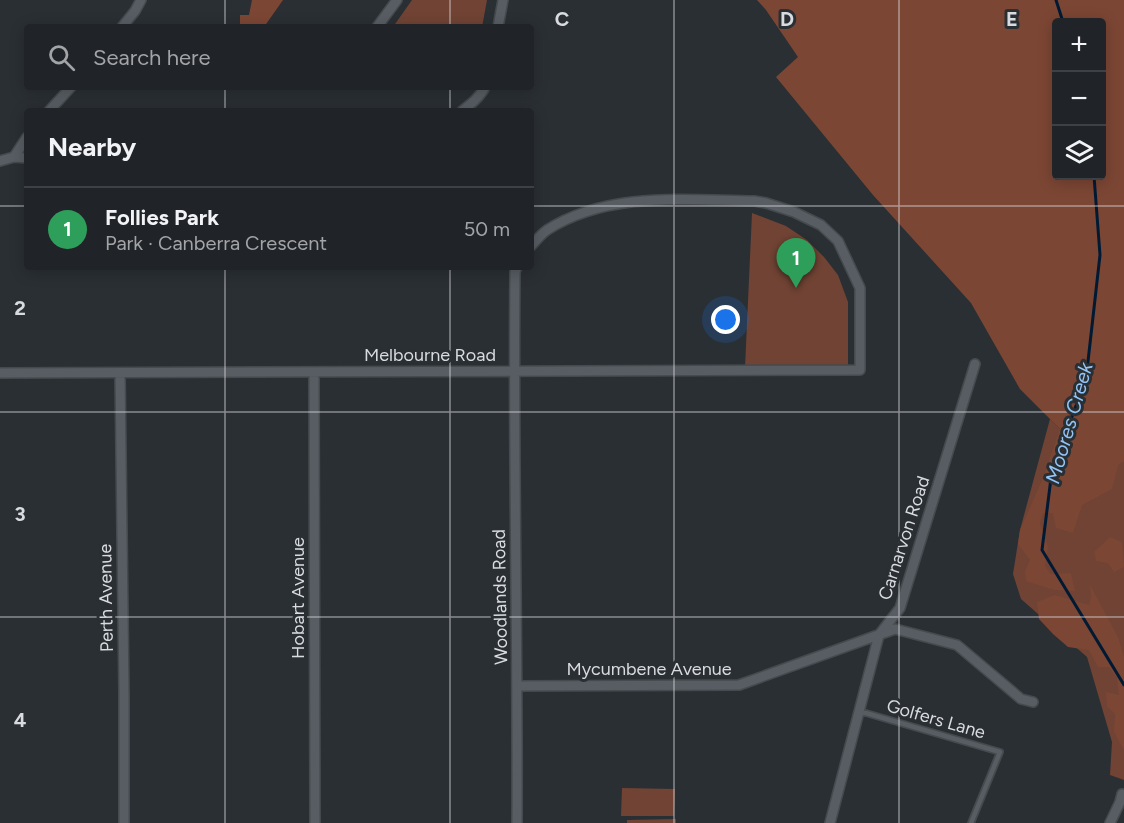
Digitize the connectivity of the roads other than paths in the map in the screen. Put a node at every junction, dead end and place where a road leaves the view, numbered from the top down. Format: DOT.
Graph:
graph roads {
  1 [pos="141,0"];
  2 [pos="397,0"];
  3 [pos="502,0"];
  4 [pos="124,24"];
  5 [pos="379,24"];
  6 [pos="498,24"];
  7 [pos="68,90"];
  8 [pos="484,90"];
  9 [pos="52,108"];
  10 [pos="466,108"];
  11 [pos="24,142"];
  12 [pos="14,158"];
  13 [pos="24,158"];
  14 [pos="0,161"];
  15 [pos="534,243"];
  16 [pos="516,270"];
  17 [pos="975,364"];
  18 [pos="514,371"];
  19 [pos="0,373"];
  20 [pos="120,373"];
  21 [pos="314,373"];
  22 [pos="879,635"];
  23 [pos="518,686"];
  24 [pos="1033,702"];
  25 [pos="860,713"];
  26 [pos="1122,794"];
  27 [pos="124,823"];
  28 [pos="315,823"];
  29 [pos="517,823"];
  30 [pos="830,823"];
  31 [pos="971,823"];
  32 [pos="1110,823"];
  1 -- 4 [label="street"];
  2 -- 5 [label="street"];
  3 -- 6 [label="street"];
  7 -- 9 [label="street"];
  8 -- 10 [label="street"];
  11 -- 12 [label="street"];
  12 -- 13 [label="street"];
  12 -- 14 [label="street"];
  15 -- 18 [label="street, Melbourne Road"];
  16 -- 18 [label="street, Woodlands Road"];
  17 -- 22 [label="street, Carnarvon Road"];
  18 -- 21 [label="street, Melbourne Road"];
  18 -- 23 [label="street, Woodlands Road"];
  19 -- 20 [label="street, Melbourne Road"];
  20 -- 21 [label="street, Melbourne Road"];
  20 -- 27 [label="street, Perth Avenue"];
  21 -- 28 [label="street, Hobart Avenue"];
  22 -- 23 [label="street, Mycumbene Avenue"];
  22 -- 24 [label="street, Mycumbene Avenue"];
  22 -- 25 [label="street, Carnarvon Road"];
  23 -- 29 [label="street, Woodlands Road"];
  25 -- 30 [label="street, Carnarvon Road"];
  25 -- 31 [label="lane, Golfers Lane"];
  26 -- 32 [label="street"];
}
